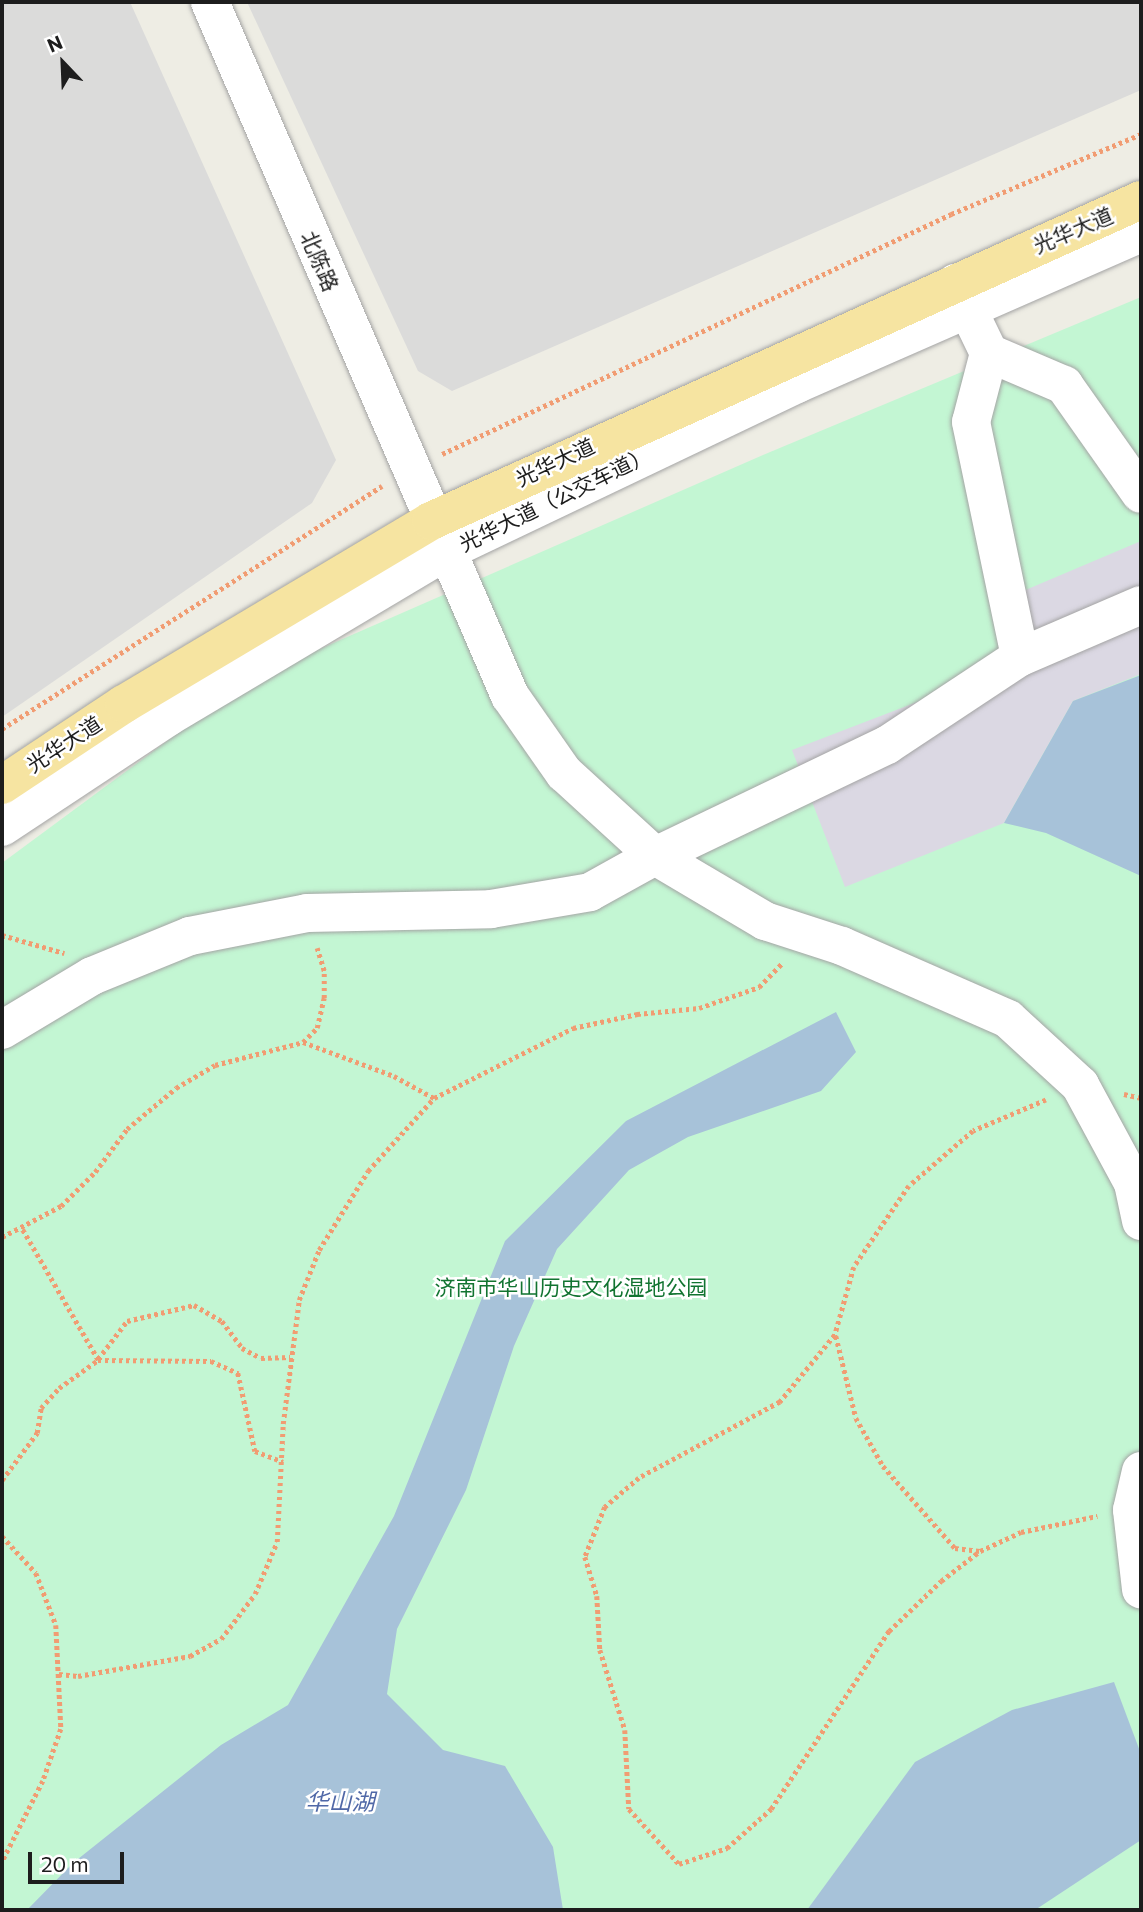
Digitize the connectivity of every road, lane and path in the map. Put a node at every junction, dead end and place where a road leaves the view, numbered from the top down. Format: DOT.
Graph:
graph roads {
  1 [pos="210,2"];
  2 [pos="1141,134"];
  3 [pos="1141,200"];
  4 [pos="1141,233"];
  5 [pos="961,294"];
  6 [pos="989,353"];
  7 [pos="409,469"];
  8 [pos="1141,494"];
  9 [pos="438,536"];
  10 [pos="1141,605"];
  11 [pos="1020,657"];
  12 [pos="2,729"];
  13 [pos="2,785"];
  14 [pos="2,827"];
  15 [pos="655,856"];
  16 [pos="307,913"];
  17 [pos="2,934"];
  18 [pos="807,935"];
  19 [pos="92,976"];
  20 [pos="2,1030"];
  21 [pos="303,1042"];
  22 [pos="1080,1085"];
  23 [pos="434,1098"];
  24 [pos="1141,1221"];
  25 [pos="21,1227"];
  26 [pos="2,1237"];
  27 [pos="835,1335"];
  28 [pos="290,1357"];
  29 [pos="98,1360"];
  30 [pos="283,1462"];
  31 [pos="1141,1471"];
  32 [pos="2,1480"];
  33 [pos="1132,1510"];
  34 [pos="2,1536"];
  35 [pos="980,1551"];
  36 [pos="1141,1589"];
  37 [pos="60,1674"];
  38 [pos="2,1862"];
  1 -- 7 [label="street, 北陈路"];
  2 -- 7 [label="path"];
  3 -- 5 [label="main road, 光华大道"];
  4 -- 5 [label="street"];
  5 -- 6 [label="street"];
  5 -- 9 [label="main road, 光华大道"];
  6 -- 8 [label="street"];
  6 -- 11 [label="street"];
  7 -- 9 [label="street, 北陈路"];
  7 -- 12 [label="path"];
  9 -- 13 [label="main road, 光华大道"];
  9 -- 14 [label="street, 光华大道（公交车道）"];
  9 -- 15 [label="street, 北陈路"];
  10 -- 11 [label="street"];
  11 -- 15 [label="street"];
  15 -- 16 [label="street"];
  15 -- 18 [label="street, 北陈路"];
  16 -- 19 [label="street"];
  16 -- 21 [label="path"];
  17 -- 19 [label="path"];
  18 -- 22 [label="street, 北陈路"];
  18 -- 23 [label="path"];
  19 -- 20 [label="street"];
  21 -- 23 [label="path"];
  21 -- 25 [label="path"];
  22 -- 24 [label="street, 北陈路"];
  22 -- 27 [label="path"];
  23 -- 28 [label="path"];
  25 -- 26 [label="path"];
  25 -- 29 [label="path"];
  27 -- 35 [label="path"];
  27 -- 35 [label="path"];
  28 -- 29 [label="path"];
  28 -- 30 [label="path"];
  29 -- 30 [label="path"];
  29 -- 32 [label="path"];
  30 -- 37 [label="path"];
  31 -- 33 [label="street"];
  33 -- 35 [label="path"];
  33 -- 36 [label="street"];
  34 -- 37 [label="path"];
  37 -- 38 [label="path"];
}
